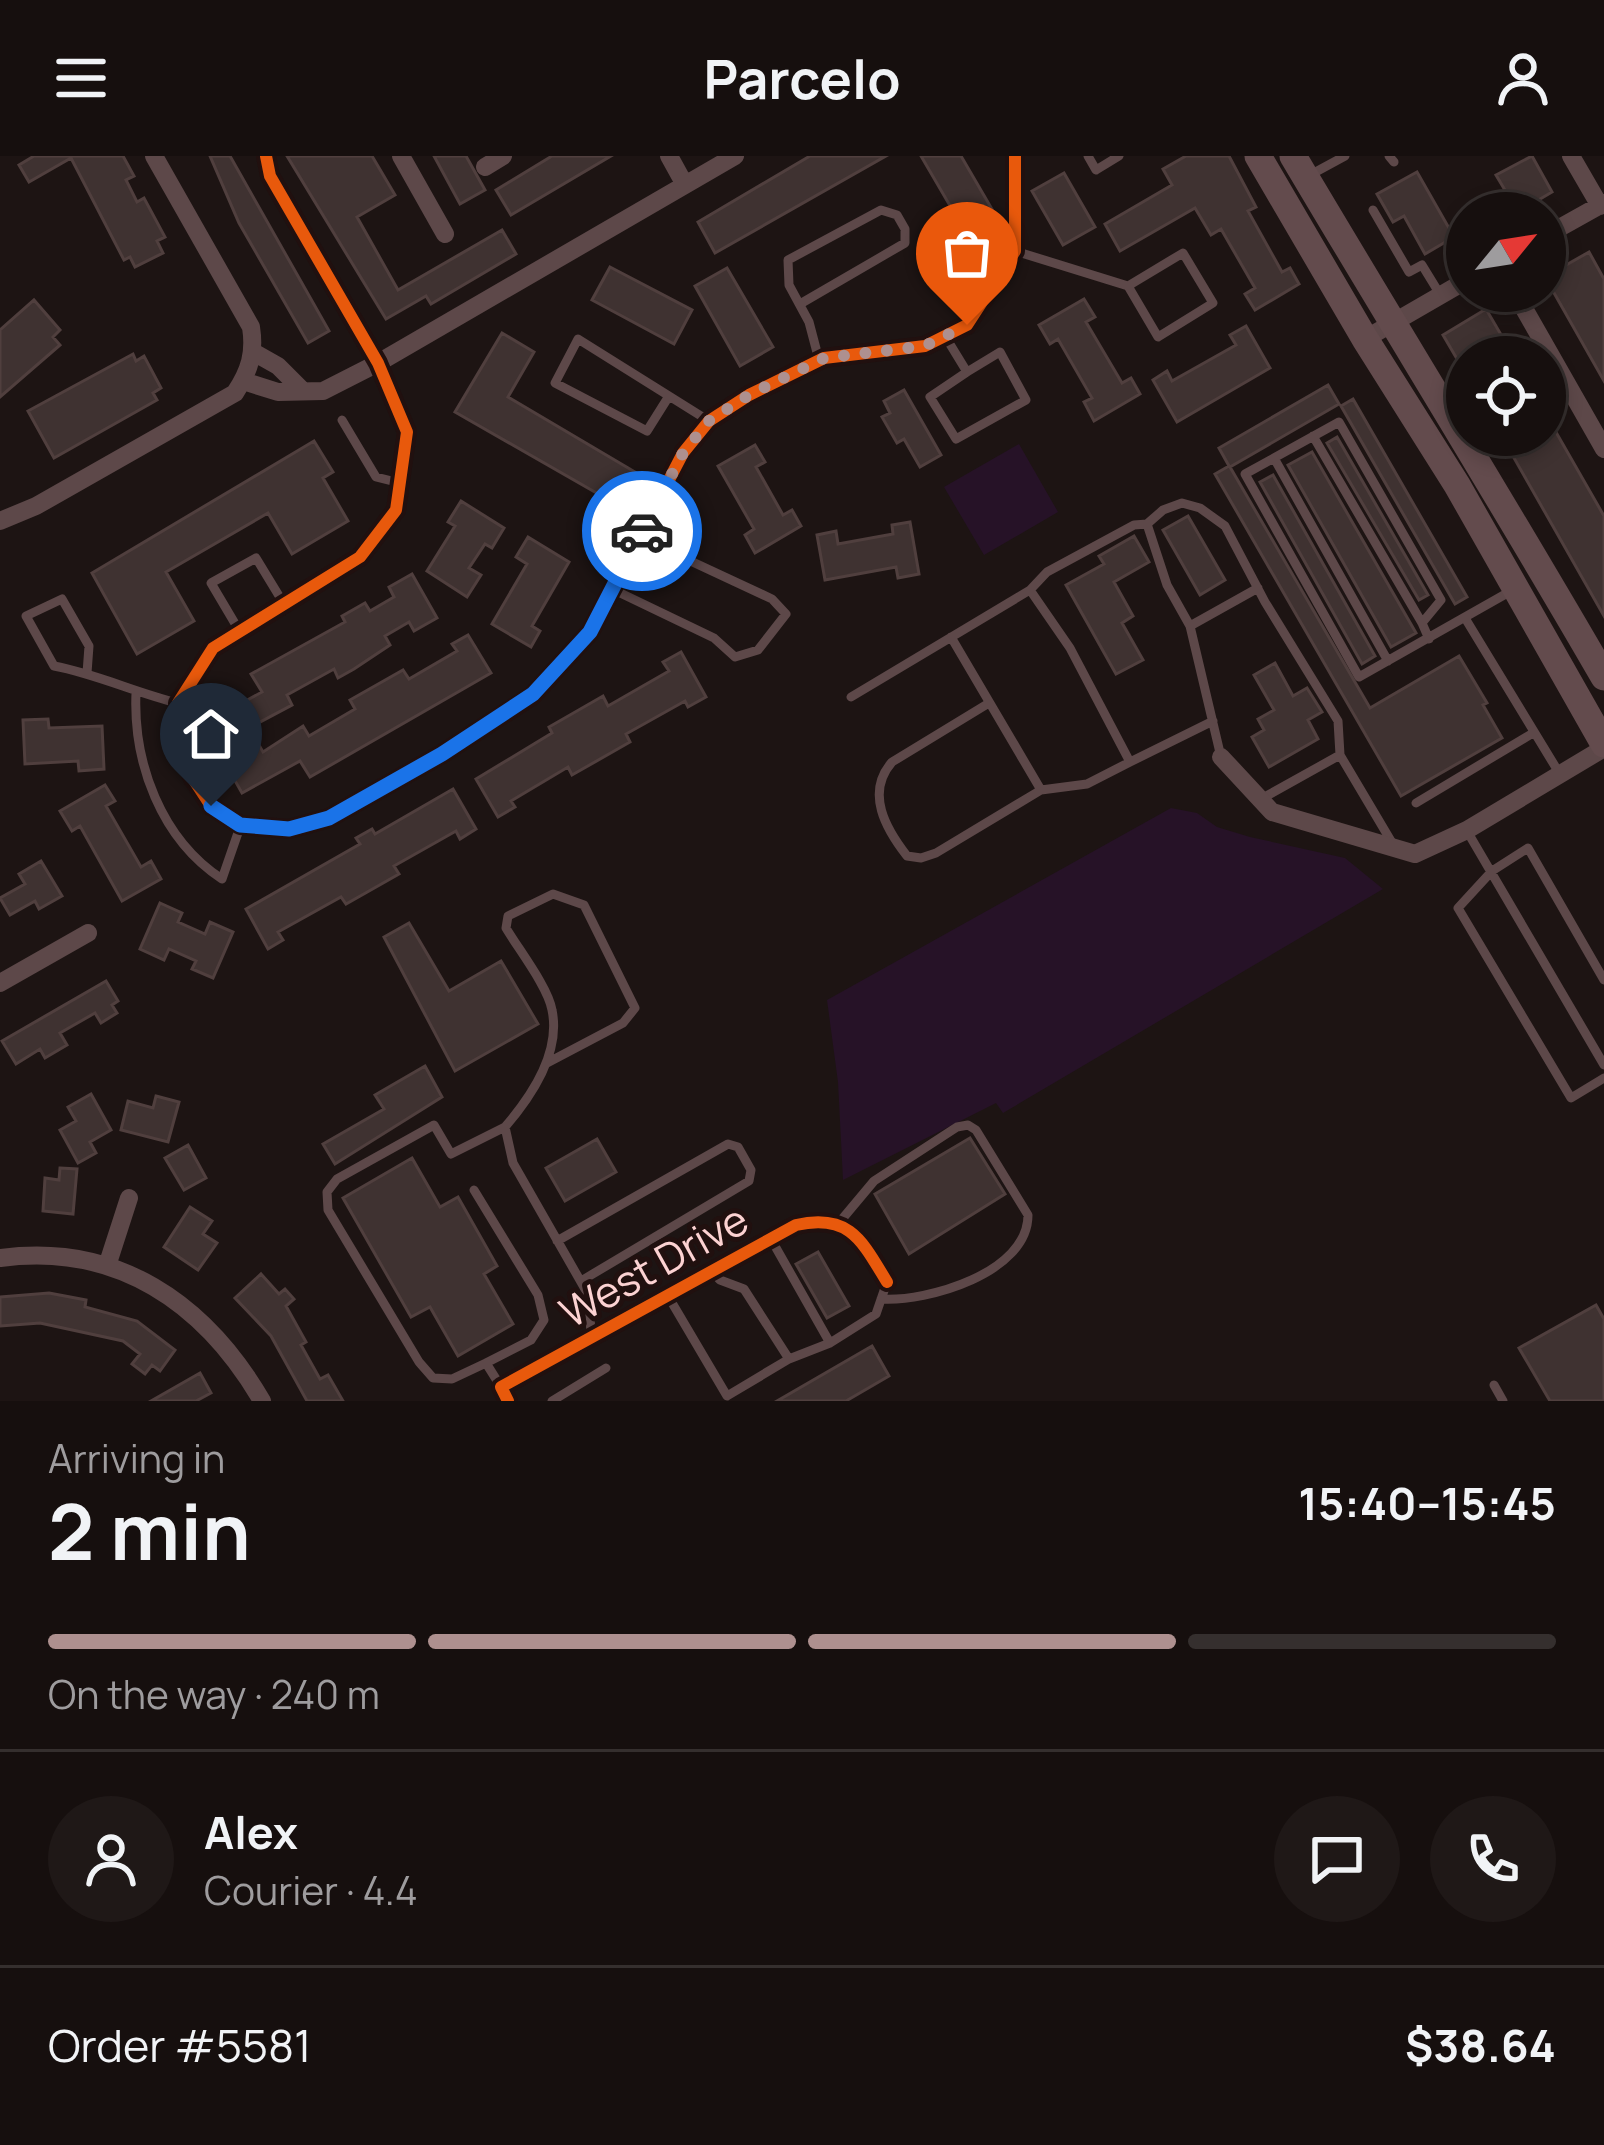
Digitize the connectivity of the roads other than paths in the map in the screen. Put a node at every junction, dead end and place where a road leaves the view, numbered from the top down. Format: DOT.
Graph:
graph roads {
  1 [pos="154,156"];
  2 [pos="266,156"];
  3 [pos="401,156"];
  4 [pos="503,156"];
  5 [pos="669,156"];
  6 [pos="735,156"];
  7 [pos="1015,156"];
  8 [pos="1088,156"];
  9 [pos="1120,156"];
  10 [pos="1258,156"];
  11 [pos="1345,156"];
  12 [pos="1571,156"];
  13 [pos="1299,166"];
  14 [pos="484,167"];
  15 [pos="685,184"];
  16 [pos="1602,205"];
  17 [pos="1373,210"];
  18 [pos="1566,225"];
  19 [pos="446,234"];
  20 [pos="1016,251"];
  21 [pos="1435,257"];
  22 [pos="1422,266"];
  23 [pos="1128,286"];
  24 [pos="1446,293"];
  25 [pos="1441,296"];
  26 [pos="800,304"];
  27 [pos="1526,312"];
  28 [pos="1392,324"];
  29 [pos="945,336"];
  30 [pos="1365,339"];
  31 [pos="254,352"];
  32 [pos="819,360"];
  33 [pos="378,363"];
  34 [pos="967,372"];
  35 [pos="243,381"];
  36 [pos="302,389"];
  37 [pos="669,396"];
  38 [pos="342,420"];
  39 [pos="709,421"];
  40 [pos="1313,436"];
  41 [pos="1604,449"];
  42 [pos="1274,458"];
  43 [pos="400,483"];
  44 [pos="0,521"];
  45 [pos="1147,524"];
  46 [pos="639,537"];
  47 [pos="1258,588"];
  48 [pos="1515,588"];
  49 [pos="612,589"];
  50 [pos="1030,590"];
  51 [pos="284,605"];
  52 [pos="1465,618"];
  53 [pos="1422,623"];
  54 [pos="1190,626"];
  55 [pos="240,632"];
  56 [pos="951,637"];
  57 [pos="1430,639"];
  58 [pos="1388,661"];
  59 [pos="87,673"];
  60 [pos="1604,677"];
  61 [pos="136,693"];
  62 [pos="851,697"];
  63 [pos="178,703"];
  64 [pos="989,703"];
  65 [pos="1213,721"];
  66 [pos="1533,733"];
  67 [pos="1604,746"];
  68 [pos="1340,755"];
  69 [pos="1221,757"];
  70 [pos="1130,762"];
  71 [pos="1561,776"];
  72 [pos="1041,790"];
  73 [pos="1261,799"];
  74 [pos="1416,803"];
  75 [pos="240,825"];
  76 [pos="1466,830"];
  77 [pos="1394,847"];
  78 [pos="1492,871"];
  79 [pos="88,933"];
  80 [pos="1604,980"];
  81 [pos="0,983"];
  82 [pos="547,1063"];
  83 [pos="1604,1065"];
  84 [pos="1604,1078"];
  85 [pos="505,1127"];
  86 [pos="474,1190"];
  87 [pos="129,1198"];
  88 [pos="838,1225"];
  89 [pos="771,1239"];
  90 [pos="557,1241"];
  91 [pos="0,1258"];
  92 [pos="107,1266"];
  93 [pos="712,1271"];
  94 [pos="580,1281"];
  95 [pos="884,1290"];
  96 [pos="668,1296"];
  97 [pos="590,1338"];
  98 [pos="830,1343"];
  99 [pos="789,1359"];
  100 [pos="486,1363"];
  101 [pos="606,1368"];
  102 [pos="1494,1385"];
  103 [pos="505,1394"];
  104 [pos="262,1401"];
  105 [pos="552,1401"];
  106 [pos="1503,1401"];
  1 -- 31 [label="street"];
  2 -- 33 [label="street"];
  3 -- 19 [label="street"];
  4 -- 14 [label="street"];
  5 -- 15 [label="street"];
  6 -- 15 [label="street"];
  7 -- 20 [label="street"];
  8 -- 9 [label="lane"];
  10 -- 30 [label="main road"];
  11 -- 13 [label="lane"];
  12 -- 16 [label="street"];
  13 -- 28 [label="main road"];
  15 -- 33 [label="street"];
  16 -- 18 [label="street"];
  17 -- 22 [label="lane"];
  20 -- 23 [label="lane"];
  20 -- 29 [label="street"];
  21 -- 22 [label="lane"];
  22 -- 25 [label="lane"];
  23 -- 23 [label="lane"];
  24 -- 25 [label="street"];
  25 -- 28 [label="street"];
  26 -- 26 [label="lane"];
  26 -- 32 [label="lane"];
  27 -- 41 [label="street"];
  28 -- 30 [label="street"];
  28 -- 60 [label="main road"];
  29 -- 32 [label="street"];
  29 -- 34 [label="lane"];
  30 -- 48 [label="main road"];
  31 -- 35 [label="street"];
  31 -- 36 [label="street"];
  32 -- 39 [label="street"];
  33 -- 36 [label="street"];
  33 -- 43 [label="street"];
  34 -- 34 [label="lane"];
  35 -- 36 [label="street"];
  35 -- 44 [label="street"];
  37 -- 37 [label="lane"];
  37 -- 39 [label="lane"];
  38 -- 43 [label="lane"];
  39 -- 46 [label="street"];
  40 -- 42 [label="lane"];
  40 -- 53 [label="lane"];
  40 -- 53 [label="lane"];
  42 -- 58 [label="lane"];
  42 -- 58 [label="lane"];
  43 -- 51 [label="street"];
  45 -- 47 [label="lane"];
  45 -- 50 [label="lane"];
  45 -- 54 [label="lane"];
  46 -- 49 [label="street"];
  46 -- 49 [label="lane"];
  47 -- 54 [label="lane"];
  47 -- 68 [label="lane"];
  48 -- 52 [label="lane"];
  48 -- 67 [label="main road"];
  49 -- 75 [label="street"];
  50 -- 56 [label="lane"];
  50 -- 70 [label="lane"];
  51 -- 55 [label="street"];
  51 -- 55 [label="lane"];
  52 -- 57 [label="lane"];
  52 -- 66 [label="lane"];
  53 -- 57 [label="lane"];
  54 -- 65 [label="lane"];
  55 -- 63 [label="street"];
  56 -- 62 [label="lane"];
  56 -- 64 [label="lane"];
  57 -- 58 [label="lane"];
  59 -- 59 [label="lane"];
  59 -- 61 [label="lane"];
  61 -- 63 [label="lane"];
  61 -- 75 [label="lane"];
  63 -- 75 [label="street"];
  64 -- 72 [label="lane"];
  64 -- 72 [label="lane"];
  65 -- 69 [label="lane"];
  65 -- 70 [label="lane"];
  66 -- 71 [label="lane"];
  66 -- 74 [label="lane"];
  67 -- 71 [label="street"];
  68 -- 73 [label="lane"];
  68 -- 77 [label="lane"];
  69 -- 73 [label="street"];
  70 -- 72 [label="lane"];
  71 -- 76 [label="street"];
  73 -- 77 [label="street"];
  76 -- 77 [label="street"];
  76 -- 78 [label="lane"];
  78 -- 80 [label="lane"];
  78 -- 83 [label="lane"];
  78 -- 84 [label="lane"];
  79 -- 81 [label="street"];
  82 -- 82 [label="lane"];
  82 -- 85 [label="lane"];
  85 -- 90 [label="lane"];
  85 -- 100 [label="lane"];
  86 -- 100 [label="lane"];
  87 -- 92 [label="street"];
  88 -- 89 [label="street, West Drive"];
  88 -- 95 [label="street"];
  88 -- 95 [label="lane"];
  89 -- 93 [label="street, West Drive"];
  89 -- 98 [label="lane"];
  90 -- 94 [label="lane"];
  90 -- 94 [label="lane"];
  91 -- 92 [label="street"];
  92 -- 104 [label="street"];
  93 -- 96 [label="street, West Drive"];
  93 -- 99 [label="lane"];
  94 -- 97 [label="lane"];
  95 -- 98 [label="lane"];
  96 -- 97 [label="street, West Drive"];
  96 -- 99 [label="lane"];
  97 -- 103 [label="street, West Drive"];
  98 -- 99 [label="lane"];
  100 -- 103 [label="lane"];
  101 -- 105 [label="lane"];
  102 -- 106 [label="lane"];
}
